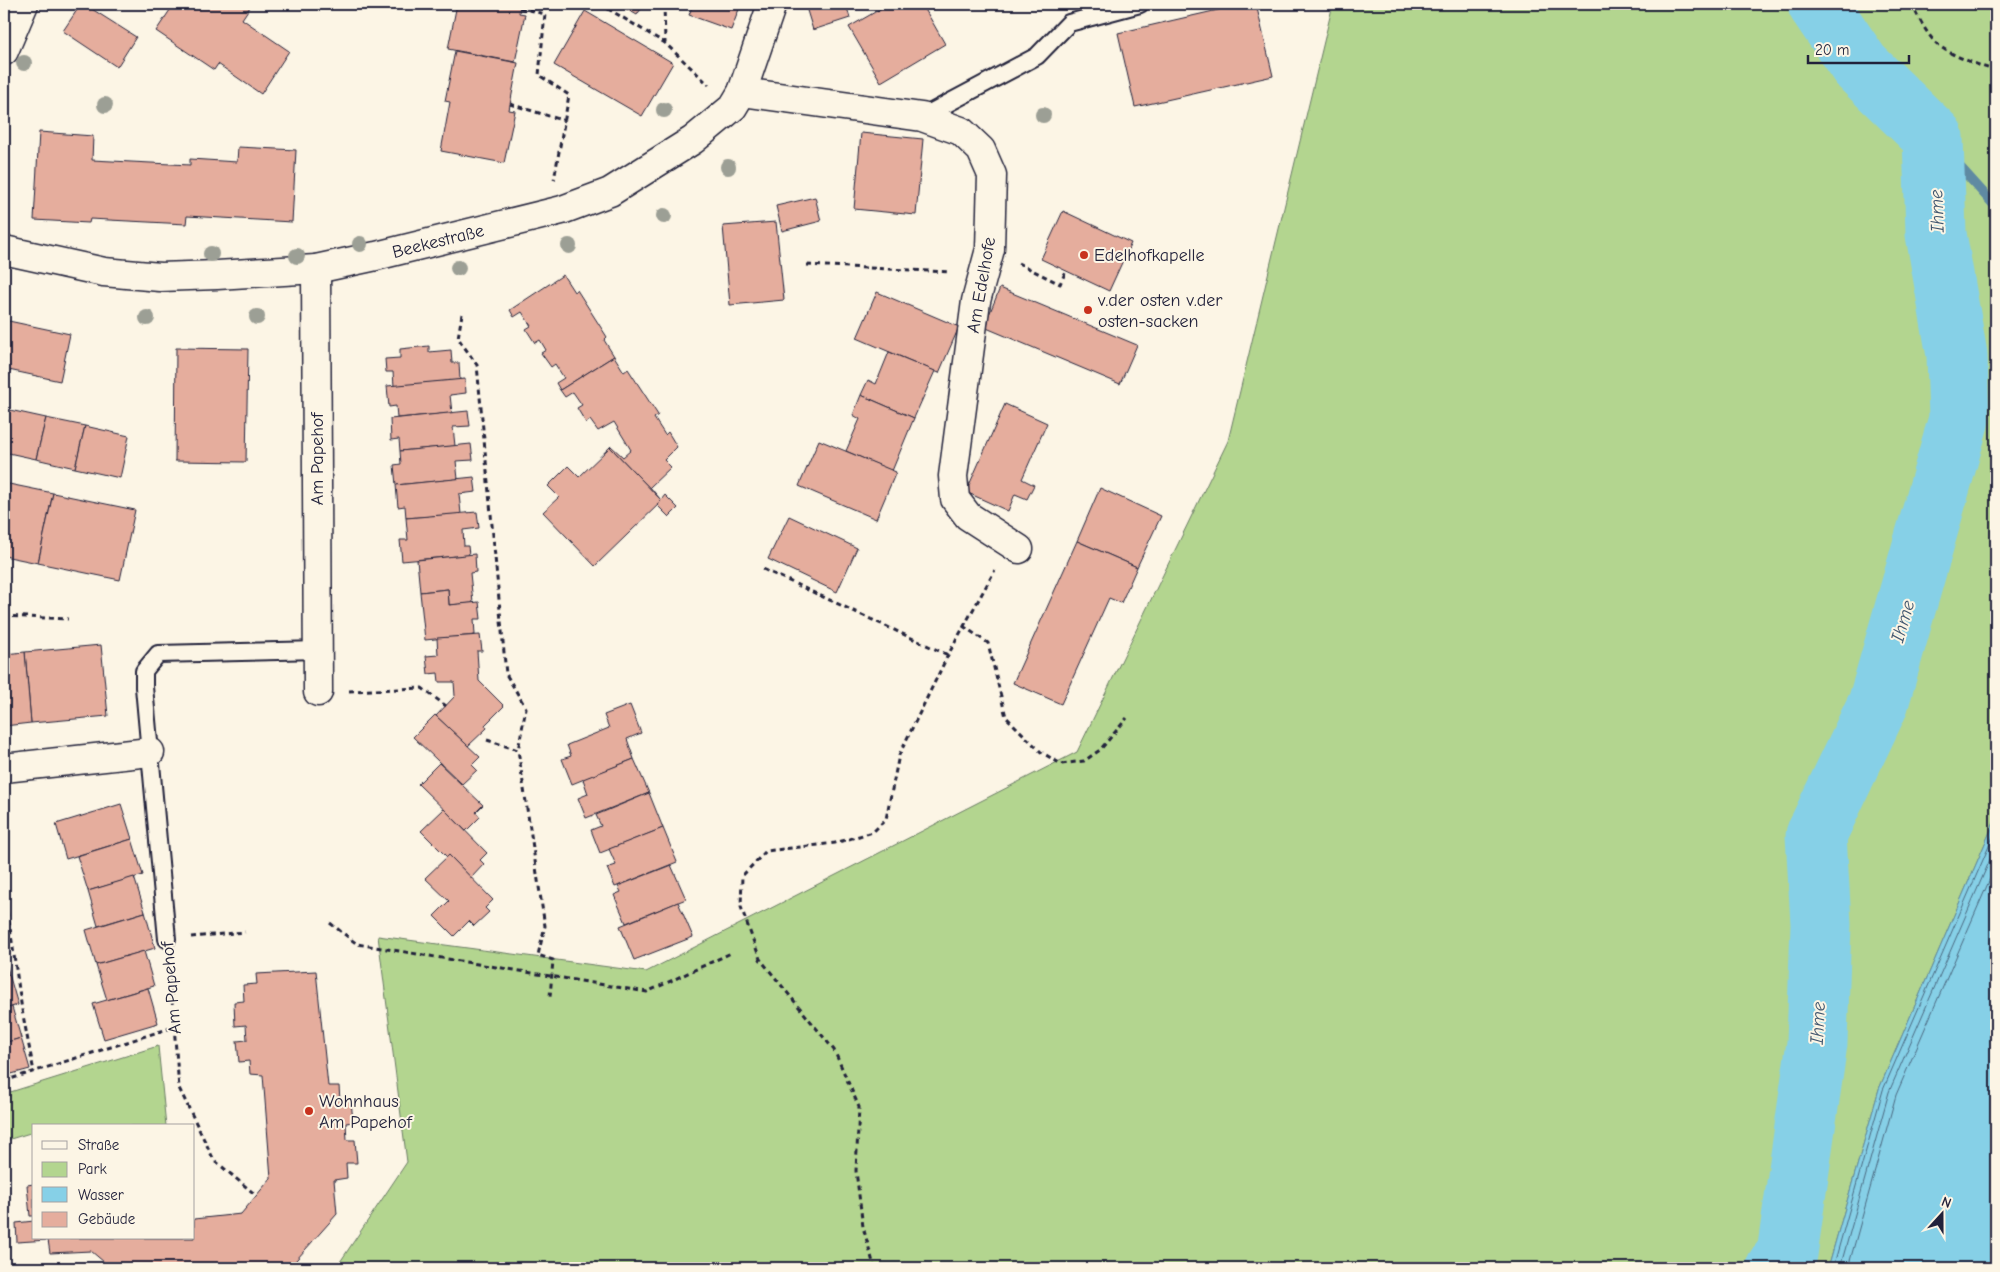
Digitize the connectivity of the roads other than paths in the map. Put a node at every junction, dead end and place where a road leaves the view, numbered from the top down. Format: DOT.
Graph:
graph roads {
  1 [pos="24,4"];
  2 [pos="772,4"];
  3 [pos="1140,4"];
  4 [pos="4,51"];
  5 [pos="738,99"];
  6 [pos="922,117"];
  7 [pos="4,250"];
  8 [pos="316,268"];
  9 [pos="1015,546"];
  10 [pos="319,650"];
  11 [pos="318,692"];
  12 [pos="150,752"];
  13 [pos="4,768"];
  14 [pos="167,939"];
  1 -- 4 [label="street"];
  2 -- 5 [label="street"];
  3 -- 6 [label="lane"];
  5 -- 6 [label="street, Am Edelhofe"];
  5 -- 8 [label="street, Beekestraße"];
  6 -- 9 [label="street, Am Edelhofe"];
  7 -- 8 [label="street, Beekestraße"];
  8 -- 10 [label="street, Am Papehof"];
  10 -- 11 [label="street, Am Papehof"];
  10 -- 12 [label="lane, Am Papehof"];
  12 -- 13 [label="street"];
  12 -- 14 [label="lane, Am Papehof"];
}
